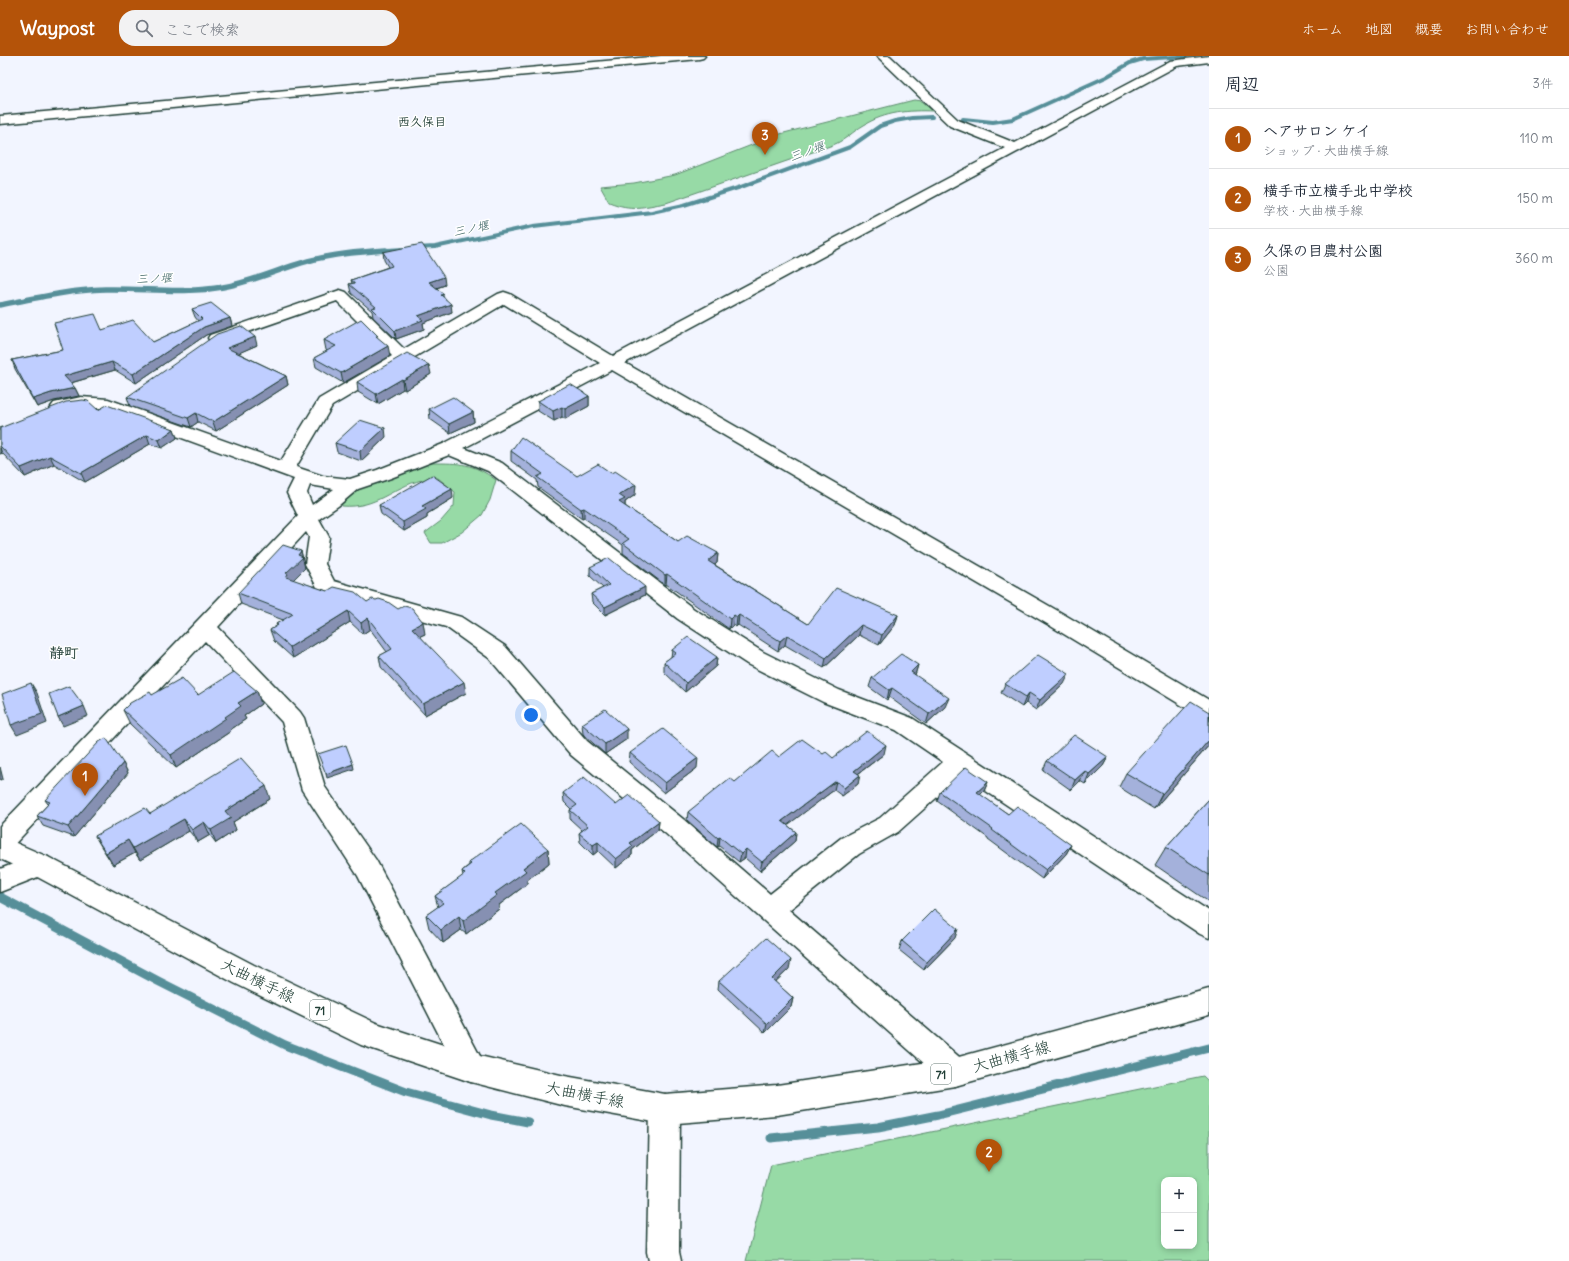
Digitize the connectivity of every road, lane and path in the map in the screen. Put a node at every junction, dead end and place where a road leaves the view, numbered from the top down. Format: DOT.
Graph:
graph roads {
  1 [pos="699,56"];
  2 [pos="883,56"];
  3 [pos="1209,59"];
  4 [pos="0,120"];
  5 [pos="1015,147"];
  6 [pos="200,347"];
  7 [pos="403,357"];
  8 [pos="612,363"];
  9 [pos="131,395"];
  10 [pos="113,408"];
  11 [pos="48,412"];
  12 [pos="449,448"];
  13 [pos="295,472"];
  14 [pos="351,485"];
  15 [pos="308,517"];
  16 [pos="205,627"];
  17 [pos="1209,711"];
  18 [pos="961,761"];
  19 [pos="0,843"];
  20 [pos="0,847"];
  21 [pos="39,865"];
  22 [pos="0,881"];
  23 [pos="769,910"];
  24 [pos="1209,926"];
  25 [pos="1209,1002"];
  26 [pos="472,1068"];
  27 [pos="955,1072"];
  28 [pos="665,1109"];
  29 [pos="665,1261"];
  1 -- 4 [label="street"];
  2 -- 5 [label="street"];
  3 -- 5 [label="street"];
  5 -- 8 [label="street"];
  6 -- 7 [label="street"];
  7 -- 8 [label="street"];
  7 -- 13 [label="street"];
  8 -- 12 [label="street"];
  8 -- 17 [label="street"];
  9 -- 10 [label="street"];
  10 -- 11 [label="street"];
  10 -- 13 [label="street"];
  12 -- 14 [label="street"];
  12 -- 18 [label="street"];
  13 -- 14 [label="street"];
  13 -- 15 [label="street"];
  14 -- 15 [label="street"];
  15 -- 16 [label="street"];
  15 -- 23 [label="street"];
  16 -- 19 [label="street"];
  16 -- 26 [label="street"];
  18 -- 23 [label="street"];
  18 -- 24 [label="street"];
  20 -- 21 [label="street, 大曲横手線 / 71"];
  21 -- 22 [label="street"];
  21 -- 26 [label="street, 大曲横手線 / 71"];
  23 -- 27 [label="street"];
  25 -- 27 [label="street, 大曲横手線 / 71"];
  26 -- 28 [label="street, 大曲横手線 / 71"];
  27 -- 28 [label="street, 大曲横手線 / 71"];
  28 -- 29 [label="street"];
}
